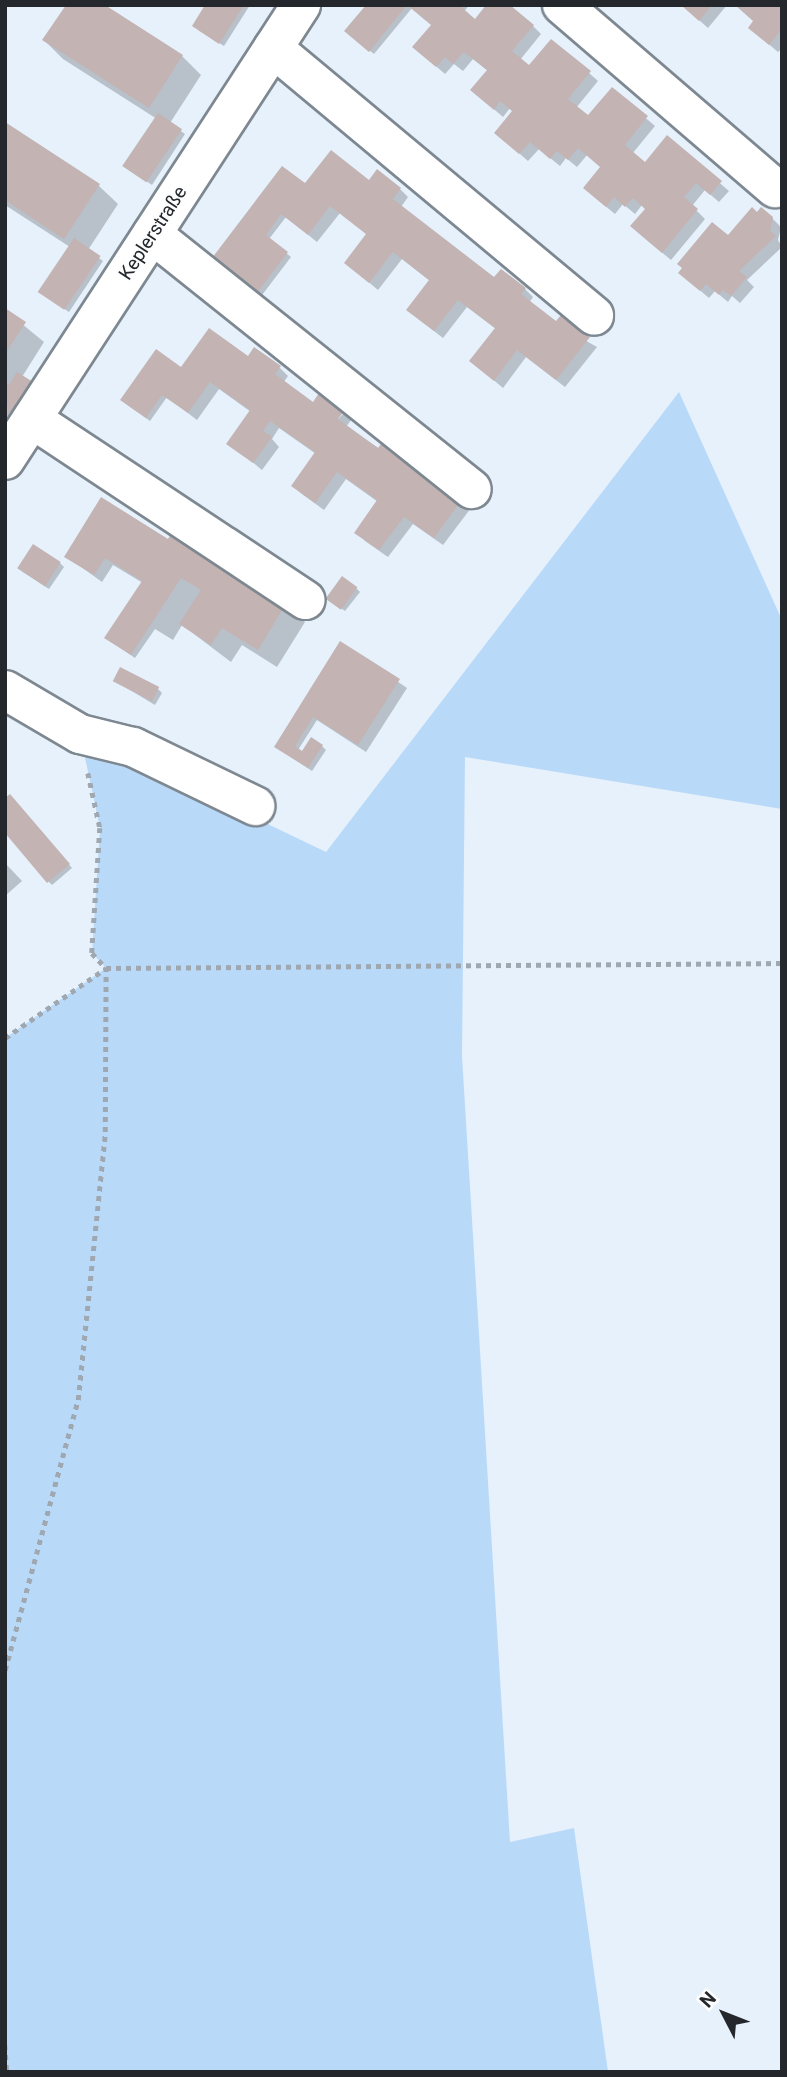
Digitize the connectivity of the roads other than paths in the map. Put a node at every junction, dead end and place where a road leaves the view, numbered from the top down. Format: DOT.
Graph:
graph roads {
  1 [pos="301,5"];
  2 [pos="562,5"];
  3 [pos="273,48"];
  4 [pos="775,188"];
  5 [pos="152,234"];
  6 [pos="594,314"];
  7 [pos="32,419"];
  8 [pos="5,460"];
  9 [pos="472,489"];
  10 [pos="305,600"];
  11 [pos="5,690"];
  12 [pos="255,806"];
  1 -- 3 [label="street, Keplerstraße"];
  2 -- 4 [label="street"];
  3 -- 5 [label="street, Keplerstraße"];
  3 -- 6 [label="street"];
  5 -- 7 [label="street, Keplerstraße"];
  5 -- 9 [label="street"];
  7 -- 8 [label="street, Keplerstraße"];
  7 -- 10 [label="street"];
  11 -- 12 [label="street"];
}
